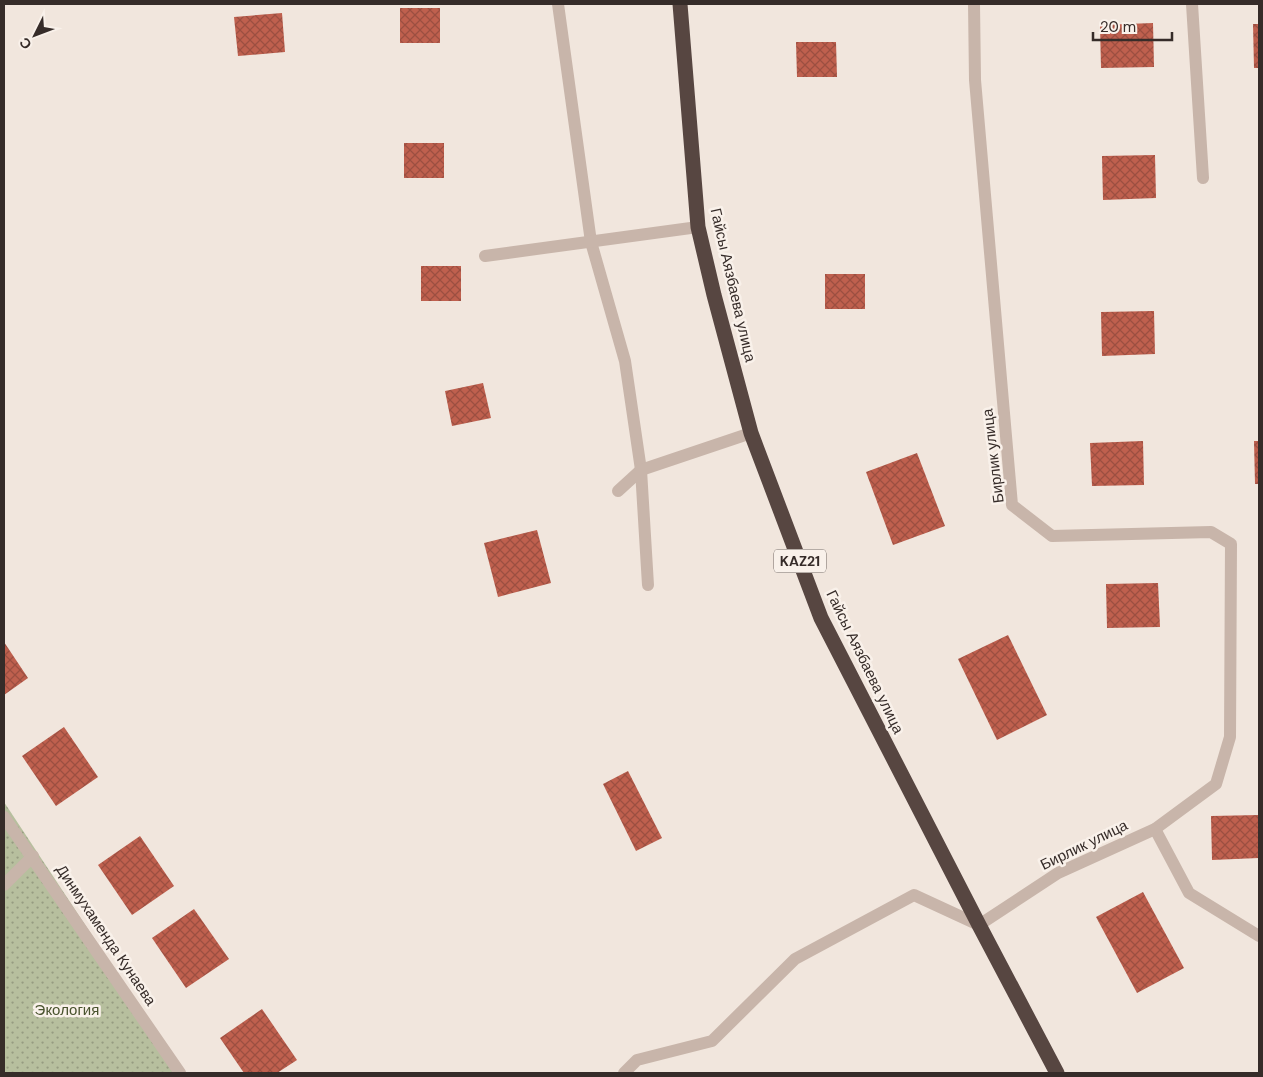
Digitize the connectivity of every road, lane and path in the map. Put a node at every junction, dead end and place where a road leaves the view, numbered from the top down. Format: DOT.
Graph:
graph roads {
  1 [pos="558,4"];
  2 [pos="680,4"];
  3 [pos="974,4"];
  4 [pos="1192,4"];
  5 [pos="1203,178"];
  6 [pos="698,226"];
  7 [pos="591,242"];
  8 [pos="485,256"];
  9 [pos="751,433"];
  10 [pos="641,470"];
  11 [pos="618,491"];
  12 [pos="648,585"];
  13 [pos="4,817"];
  14 [pos="1154,829"];
  15 [pos="32,856"];
  16 [pos="4,885"];
  17 [pos="979,925"];
  18 [pos="1259,936"];
  19 [pos="180,1073"];
  20 [pos="624,1073"];
  21 [pos="1057,1073"];
  1 -- 7 [label="street"];
  2 -- 6 [label="highway, Гайсы Аязбаева улица / KAZ21"];
  3 -- 14 [label="street, Бирлик улица"];
  4 -- 5 [label="street"];
  6 -- 7 [label="street"];
  6 -- 9 [label="highway, Гайсы Аязбаева улица / KAZ21"];
  7 -- 8 [label="street"];
  7 -- 10 [label="street"];
  9 -- 10 [label="street"];
  9 -- 17 [label="highway, Гайсы Аязбаева улица / KAZ21"];
  10 -- 11 [label="street"];
  10 -- 12 [label="street"];
  13 -- 15 [label="street, Динмухаменда Кунаева"];
  14 -- 17 [label="street, Бирлик улица"];
  14 -- 18 [label="street"];
  15 -- 16 [label="street"];
  15 -- 19 [label="street, Динмухаменда Кунаева"];
  17 -- 20 [label="street"];
  17 -- 21 [label="highway, Гайсы Аязбаева улица / KAZ21"];
}
